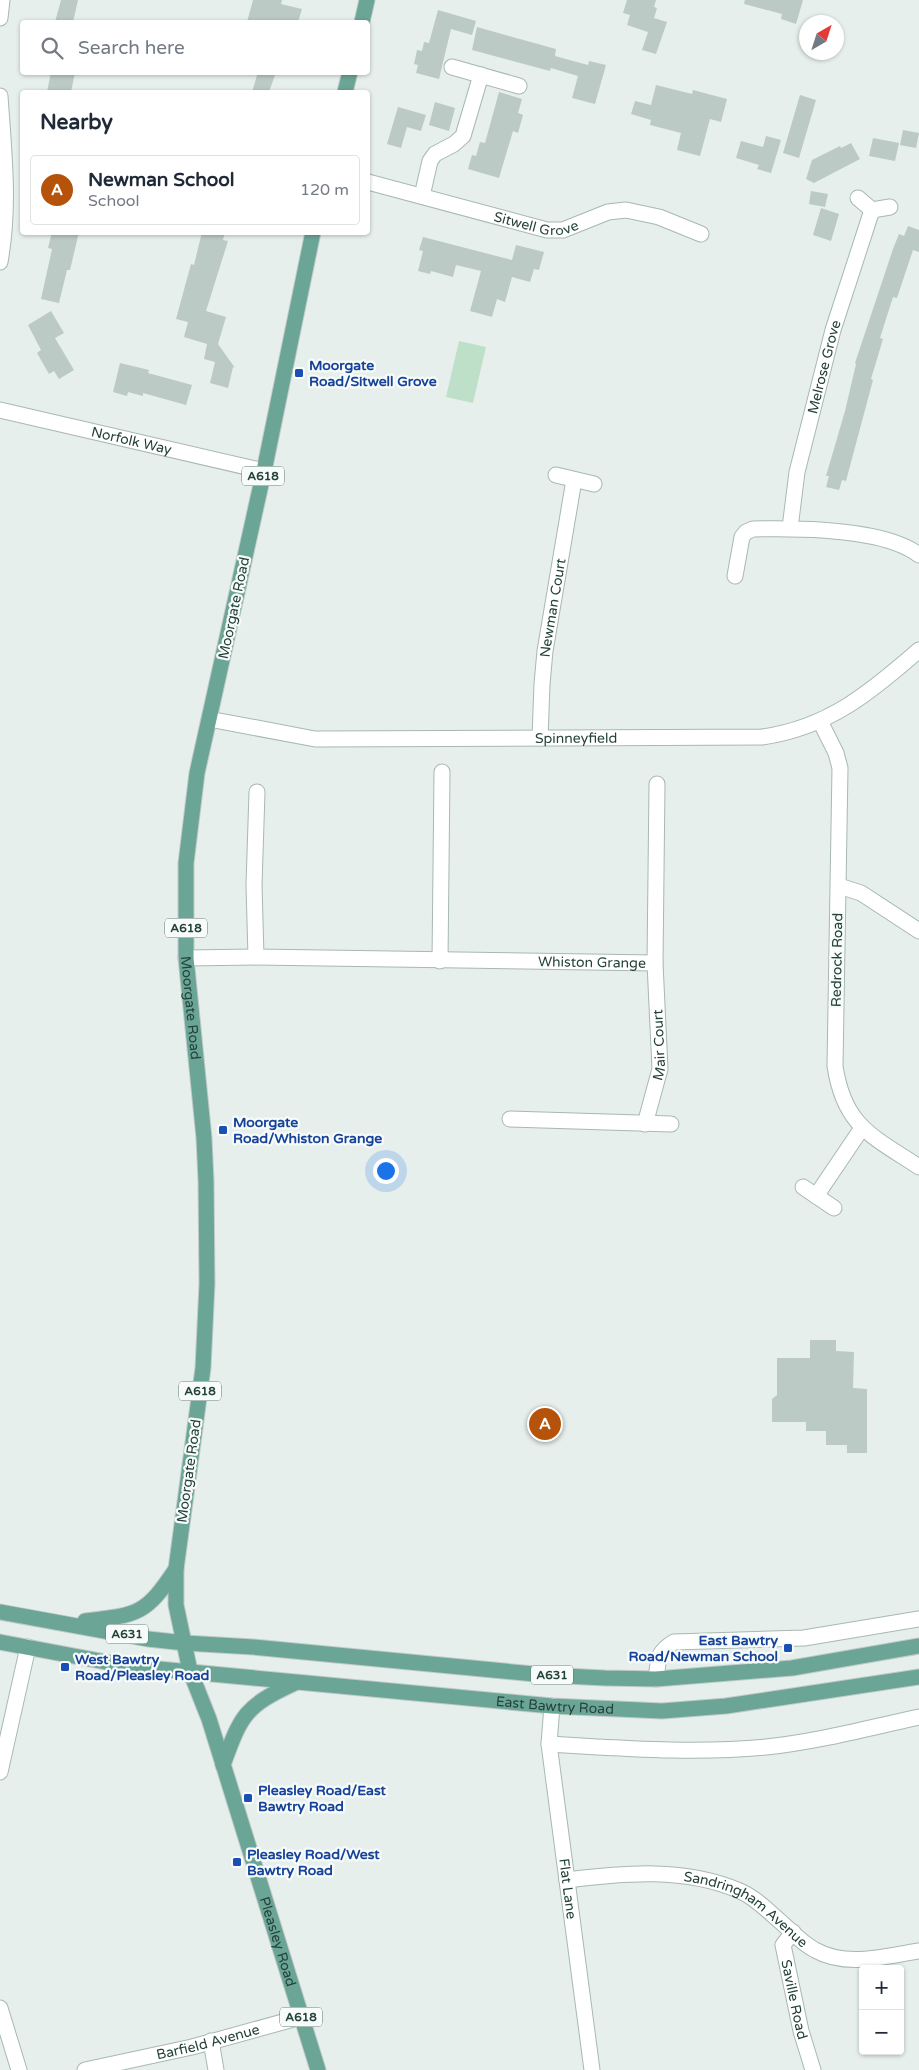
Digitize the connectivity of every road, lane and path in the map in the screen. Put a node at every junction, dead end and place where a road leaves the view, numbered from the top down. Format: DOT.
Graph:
graph roads {
  1 [pos="2,0"];
  2 [pos="367,0"];
  3 [pos="0,18"];
  4 [pos="362,20"];
  5 [pos="452,67"];
  6 [pos="349,75"];
  7 [pos="481,75"];
  8 [pos="518,86"];
  9 [pos="346,90"];
  10 [pos="0,96"];
  11 [pos="370,183"];
  12 [pos="422,196"];
  13 [pos="858,198"];
  14 [pos="890,207"];
  15 [pos="872,210"];
  16 [pos="701,234"];
  17 [pos="312,235"];
  18 [pos="0,262"];
  19 [pos="0,410"];
  20 [pos="264,471"];
  21 [pos="556,475"];
  22 [pos="574,480"];
  23 [pos="594,484"];
  24 [pos="790,528"];
  25 [pos="919,556"];
  26 [pos="735,576"];
  27 [pos="919,650"];
  28 [pos="209,719"];
  29 [pos="820,721"];
  30 [pos="540,738"];
  31 [pos="442,772"];
  32 [pos="657,784"];
  33 [pos="257,792"];
  34 [pos="839,886"];
  35 [pos="919,930"];
  36 [pos="256,957"];
  37 [pos="186,958"];
  38 [pos="440,961"];
  39 [pos="655,963"];
  40 [pos="510,1119"];
  41 [pos="645,1124"];
  42 [pos="671,1124"];
  43 [pos="862,1128"];
  44 [pos="919,1167"];
  45 [pos="803,1187"];
  46 [pos="816,1196"];
  47 [pos="834,1208"];
  48 [pos="176,1569"];
  49 [pos="0,1612"];
  50 [pos="919,1619"];
  51 [pos="69,1623"];
  52 [pos="0,1642"];
  53 [pos="185,1643"];
  54 [pos="919,1646"];
  55 [pos="28,1647"];
  56 [pos="190,1671"];
  57 [pos="919,1677"];
  58 [pos="656,1679"];
  59 [pos="297,1682"];
  60 [pos="552,1706"];
  61 [pos="919,1717"];
  62 [pos="548,1744"];
  63 [pos="223,1765"];
  64 [pos="0,1772"];
  65 [pos="567,1880"];
  66 [pos="792,1932"];
  67 [pos="919,1951"];
  68 [pos="0,2008"];
  69 [pos="301,2017"];
  70 [pos="212,2041"];
  71 [pos="19,2070"];
  72 [pos="85,2070"];
  73 [pos="216,2070"];
  74 [pos="318,2070"];
  75 [pos="592,2070"];
  76 [pos="813,2070"];
  1 -- 3 [label="street"];
  2 -- 4 [label="main road"];
  5 -- 7 [label="street"];
  6 -- 9 [label="main road"];
  7 -- 8 [label="street"];
  7 -- 12 [label="street"];
  10 -- 18 [label="street"];
  11 -- 12 [label="street, Sitwell Grove"];
  12 -- 16 [label="street, Sitwell Grove"];
  13 -- 15 [label="street"];
  14 -- 15 [label="street"];
  15 -- 24 [label="street, Melrose Grove"];
  17 -- 20 [label="main road, Moorgate Road / A618"];
  19 -- 20 [label="street, Norfolk Way"];
  20 -- 28 [label="main road, Moorgate Road / A618"];
  21 -- 22 [label="street"];
  22 -- 23 [label="street"];
  22 -- 30 [label="street, Newman Court"];
  24 -- 25 [label="street"];
  24 -- 26 [label="street"];
  27 -- 29 [label="street, Spinneyfield"];
  28 -- 30 [label="street, Spinneyfield"];
  28 -- 37 [label="main road, Moorgate Road / A618"];
  29 -- 30 [label="street, Spinneyfield"];
  29 -- 34 [label="street, Redrock Road"];
  31 -- 38 [label="street"];
  32 -- 39 [label="street, Whiston Grange"];
  33 -- 36 [label="street"];
  34 -- 35 [label="street"];
  34 -- 43 [label="street, Redrock Road"];
  36 -- 37 [label="street, Whiston Grange"];
  36 -- 38 [label="street, Whiston Grange"];
  37 -- 48 [label="main road, Moorgate Road / A618"];
  38 -- 39 [label="street, Whiston Grange"];
  39 -- 41 [label="street, Mair Court"];
  40 -- 41 [label="street"];
  41 -- 42 [label="street"];
  43 -- 44 [label="street, Redrock Road"];
  43 -- 46 [label="street"];
  45 -- 46 [label="street"];
  46 -- 47 [label="street"];
  48 -- 51 [label="main road"];
  48 -- 53 [label="main road, Moorgate Road / A618"];
  49 -- 51 [label="main road, A631"];
  50 -- 58 [label="street"];
  51 -- 53 [label="main road, A631"];
  52 -- 55 [label="main road, A631"];
  53 -- 56 [label="main road, A618"];
  53 -- 58 [label="main road, East Bawtry Road / A631"];
  54 -- 58 [label="main road, East Bawtry Road / A631"];
  55 -- 56 [label="main road, A631"];
  55 -- 64 [label="street"];
  56 -- 59 [label="main road, East Bawtry Road / A631"];
  56 -- 63 [label="main road, Pleasley Road / A618"];
  57 -- 60 [label="main road, East Bawtry Road / A631"];
  59 -- 60 [label="main road, East Bawtry Road / A631"];
  59 -- 63 [label="main road"];
  60 -- 62 [label="street, Flat Lane"];
  61 -- 62 [label="street"];
  62 -- 65 [label="street, Flat Lane"];
  63 -- 69 [label="main road, Pleasley Road / A618"];
  65 -- 66 [label="street, Sandringham Avenue"];
  65 -- 75 [label="street, Flat Lane"];
  66 -- 67 [label="street, Sandringham Avenue"];
  66 -- 76 [label="street, Saville Road"];
  68 -- 71 [label="street"];
  69 -- 70 [label="street, Barfield Avenue"];
  69 -- 74 [label="main road, Pleasley Road / A618"];
  70 -- 72 [label="street, Barfield Avenue"];
  70 -- 73 [label="street"];
}
